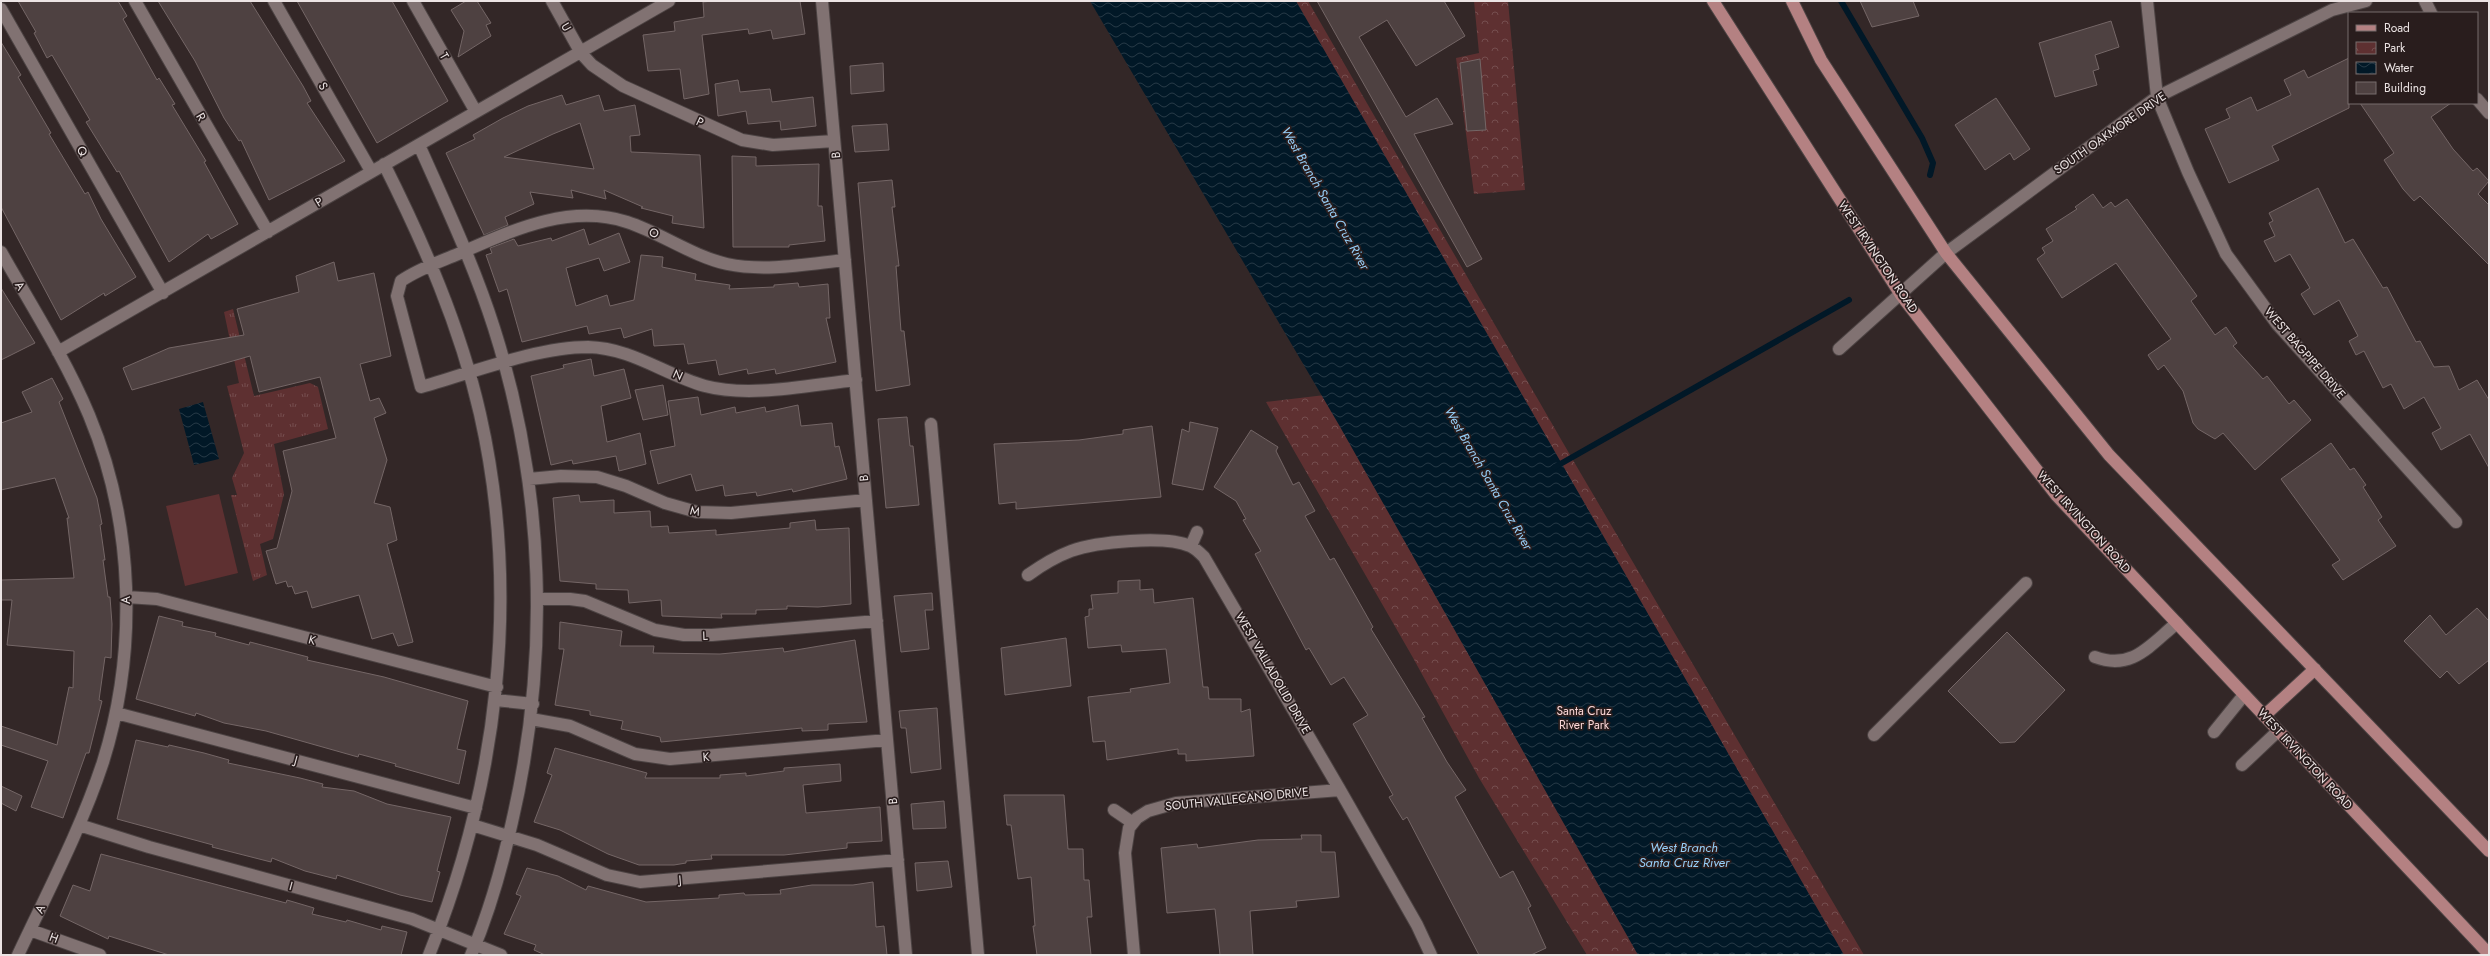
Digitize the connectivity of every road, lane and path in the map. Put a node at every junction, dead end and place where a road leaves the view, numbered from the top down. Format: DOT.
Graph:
graph roads {
  1 [pos="135,1"];
  2 [pos="274,1"];
  3 [pos="413,1"];
  4 [pos="552,1"];
  5 [pos="669,1"];
  6 [pos="822,1"];
  7 [pos="1713,1"];
  8 [pos="1792,1"];
  9 [pos="2147,1"];
  10 [pos="2366,1"];
  11 [pos="2425,1"];
  12 [pos="1,9"];
  13 [pos="2431,12"];
  14 [pos="581,53"];
  15 [pos="2157,97"];
  16 [pos="2478,100"];
  17 [pos="476,112"];
  18 [pos="2489,113"];
  19 [pos="834,141"];
  20 [pos="418,146"];
  21 [pos="384,164"];
  22 [pos="371,171"];
  23 [pos="268,232"];
  24 [pos="466,251"];
  25 [pos="1,252"];
  26 [pos="1946,253"];
  27 [pos="845,260"];
  28 [pos="432,266"];
  29 [pos="163,292"];
  30 [pos="1901,295"];
  31 [pos="1839,349"];
  32 [pos="58,352"];
  33 [pos="504,364"];
  34 [pos="470,374"];
  35 [pos="856,380"];
  36 [pos="421,387"];
  37 [pos="931,424"];
  38 [pos="529,480"];
  39 [pos="866,500"];
  40 [pos="2456,522"];
  41 [pos="1197,532"];
  42 [pos="1191,546"];
  43 [pos="1028,575"];
  44 [pos="2026,583"];
  45 [pos="127,596"];
  46 [pos="539,599"];
  47 [pos="877,621"];
  48 [pos="2177,623"];
  49 [pos="2095,657"];
  50 [pos="2315,669"];
  51 [pos="497,687"];
  52 [pos="2244,695"];
  53 [pos="495,700"];
  54 [pos="533,704"];
  55 [pos="116,713"];
  56 [pos="2264,716"];
  57 [pos="531,719"];
  58 [pos="2278,731"];
  59 [pos="2214,732"];
  60 [pos="1874,735"];
  61 [pos="887,740"];
  62 [pos="2242,765"];
  63 [pos="1340,790"];
  64 [pos="476,808"];
  65 [pos="1114,810"];
  66 [pos="1135,821"];
  67 [pos="79,825"];
  68 [pos="472,825"];
  69 [pos="509,835"];
  70 [pos="2489,851"];
  71 [pos="898,860"];
  72 [pos="30,930"];
  73 [pos="439,930"];
  74 [pos="476,944"];
  75 [pos="2489,954"];
  76 [pos="18,955"];
  77 [pos="100,955"];
  78 [pos="429,955"];
  79 [pos="471,955"];
  80 [pos="501,955"];
  81 [pos="906,955"];
  82 [pos="978,955"];
  83 [pos="1134,955"];
  84 [pos="1431,955"];
  1 -- 23 [label="street, R"];
  2 -- 22 [label="street, S"];
  3 -- 17 [label="street, T"];
  4 -- 14 [label="street, U"];
  5 -- 14 [label="street, P"];
  6 -- 19 [label="street, B"];
  7 -- 30 [label="main road, WEST IRVINGTON ROAD"];
  8 -- 26 [label="main road"];
  9 -- 15 [label="street, WEST BAGPIPE DRIVE"];
  10 -- 15 [label="street, SOUTH OAKMORE DRIVE"];
  11 -- 13 [label="street"];
  12 -- 29 [label="street, Q"];
  14 -- 17 [label="street, P"];
  14 -- 19 [label="street, P"];
  15 -- 26 [label="street, SOUTH OAKMORE DRIVE"];
  15 -- 40 [label="street, WEST BAGPIPE DRIVE"];
  16 -- 18 [label="street"];
  17 -- 20 [label="street, P"];
  19 -- 27 [label="street, B"];
  20 -- 21 [label="street, P"];
  20 -- 24 [label="street"];
  21 -- 22 [label="street, P"];
  21 -- 28 [label="street"];
  22 -- 23 [label="street, P"];
  23 -- 29 [label="street, P"];
  24 -- 27 [label="street, O"];
  24 -- 28 [label="street, O"];
  24 -- 33 [label="street"];
  25 -- 32 [label="street, A"];
  26 -- 30 [label="street, SOUTH OAKMORE DRIVE"];
  26 -- 50 [label="main road"];
  27 -- 35 [label="street, B"];
  28 -- 34 [label="street"];
  28 -- 36 [label="street, O"];
  29 -- 32 [label="street, P"];
  30 -- 31 [label="street, SOUTH OAKMORE DRIVE"];
  30 -- 48 [label="main road, WEST IRVINGTON ROAD"];
  32 -- 45 [label="street, A"];
  33 -- 34 [label="street, N"];
  33 -- 35 [label="street, N"];
  33 -- 38 [label="street"];
  34 -- 36 [label="street, N"];
  34 -- 51 [label="street"];
  35 -- 39 [label="street, B"];
  37 -- 82 [label="street"];
  38 -- 39 [label="street, M"];
  38 -- 46 [label="street"];
  39 -- 47 [label="street, B"];
  41 -- 42 [label="street"];
  42 -- 43 [label="street, WEST VALLADOLID DRIVE"];
  42 -- 63 [label="street, WEST VALLADOLID DRIVE"];
  44 -- 60 [label="street"];
  45 -- 51 [label="street, K"];
  45 -- 55 [label="street, A"];
  46 -- 47 [label="street, L"];
  46 -- 54 [label="street"];
  47 -- 61 [label="street, B"];
  48 -- 49 [label="street"];
  48 -- 52 [label="main road, WEST IRVINGTON ROAD"];
  50 -- 56 [label="main road"];
  50 -- 70 [label="main road"];
  51 -- 53 [label="street"];
  52 -- 56 [label="main road, WEST IRVINGTON ROAD"];
  52 -- 59 [label="street"];
  53 -- 54 [label="street"];
  53 -- 64 [label="street"];
  54 -- 57 [label="street"];
  55 -- 64 [label="street, J"];
  55 -- 67 [label="street, A"];
  56 -- 58 [label="main road, WEST IRVINGTON ROAD"];
  57 -- 61 [label="street, K"];
  57 -- 69 [label="street"];
  58 -- 62 [label="street"];
  58 -- 75 [label="main road, WEST IRVINGTON ROAD"];
  61 -- 71 [label="street, B"];
  63 -- 66 [label="street, SOUTH VALLECANO DRIVE"];
  63 -- 84 [label="street, WEST VALLADOLID DRIVE"];
  64 -- 68 [label="street"];
  65 -- 66 [label="street"];
  66 -- 83 [label="street"];
  67 -- 72 [label="street, A"];
  67 -- 73 [label="street, I"];
  68 -- 69 [label="street, J"];
  68 -- 73 [label="street"];
  69 -- 71 [label="street, J"];
  69 -- 74 [label="street"];
  71 -- 81 [label="street, B"];
  72 -- 76 [label="street, A"];
  72 -- 77 [label="street, H"];
  73 -- 74 [label="street, I"];
  73 -- 78 [label="street"];
  74 -- 79 [label="street"];
  74 -- 80 [label="street, I"];
}
